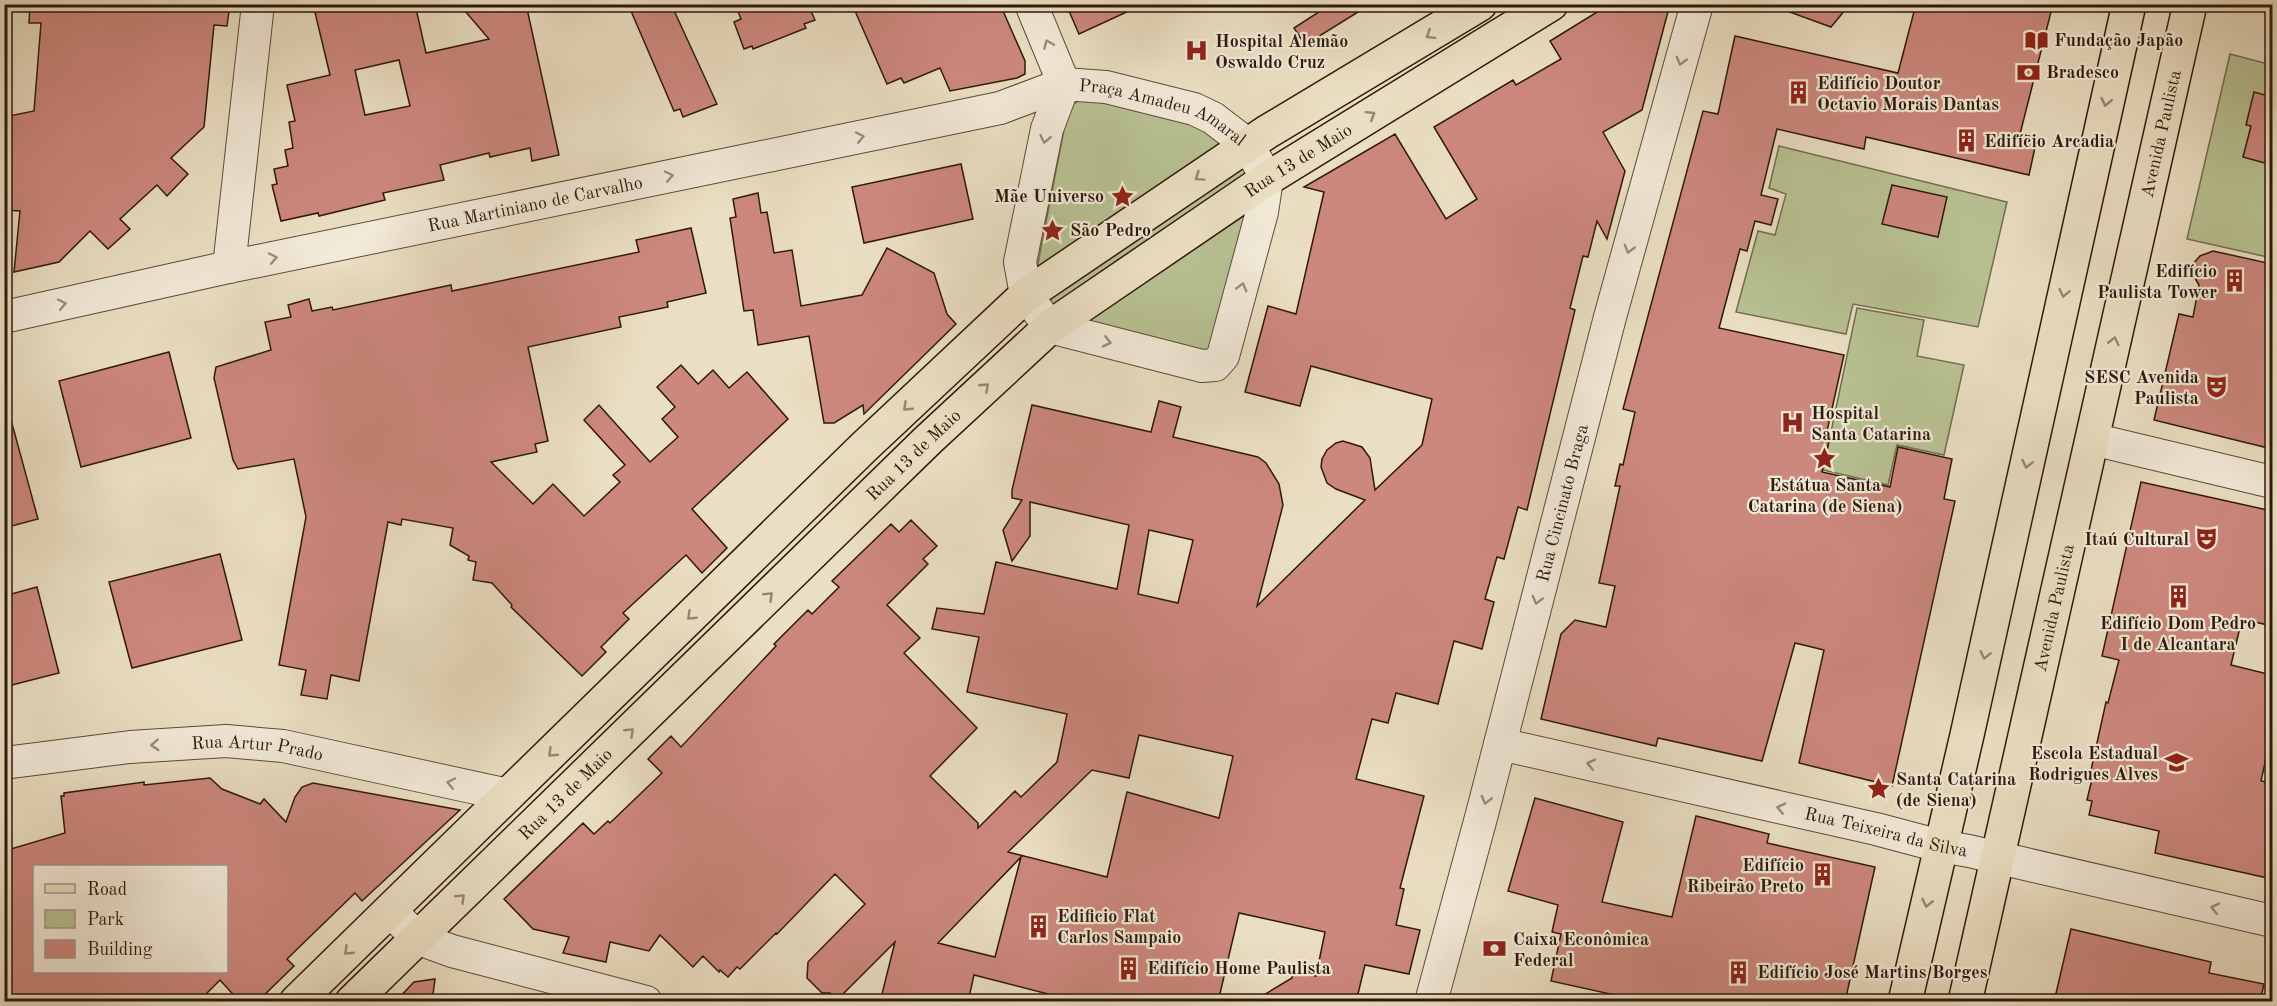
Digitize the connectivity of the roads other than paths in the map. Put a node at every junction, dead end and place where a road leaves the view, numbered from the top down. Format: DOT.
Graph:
graph roads {
  1 [pos="258,4"];
  2 [pos="1031,4"];
  3 [pos="1480,4"];
  4 [pos="1551,4"];
  5 [pos="1697,4"];
  6 [pos="2129,4"];
  7 [pos="2190,4"];
  8 [pos="1064,84"];
  9 [pos="1248,145"];
  10 [pos="1267,179"];
  11 [pos="229,267"];
  12 [pos="1026,295"];
  13 [pos="4,317"];
  14 [pos="1050,327"];
  15 [pos="2092,439"];
  16 [pos="2263,480"];
  17 [pos="1500,744"];
  18 [pos="4,763"];
  19 [pos="508,795"];
  20 [pos="1940,846"];
  21 [pos="1997,857"];
  22 [pos="390,910"];
  23 [pos="2272,921"];
  24 [pos="419,939"];
  25 [pos="638,1001"];
  26 [pos="296,1002"];
  27 [pos="352,1002"];
  28 [pos="1431,1002"];
  29 [pos="1905,1002"];
  30 [pos="1965,1002"];
  1 -- 11 [label="street"];
  8 -- 2 [label="street, one-way"];
  3 -- 9 [label="main road, one-way"];
  10 -- 4 [label="main road, Rua 13 de Maio, one-way"];
  5 -- 17 [label="street, Rua Cincinato Braga, one-way"];
  6 -- 20 [label="main road, one-way"];
  15 -- 7 [label="main road, Avenida Paulista, one-way"];
  8 -- 9 [label="street, Praça Amadeu Amaral"];
  11 -- 8 [label="street, Rua Martiniano de Carvalho, one-way"];
  8 -- 12 [label="street, Praça Amadeu Amaral, one-way"];
  9 -- 10 [label="street, Praça Amadeu Amaral"];
  9 -- 12 [label="main road, one-way"];
  10 -- 14 [label="main road, Rua 13 de Maio"];
  14 -- 10 [label="street, one-way"];
  13 -- 11 [label="street, Rua Martiniano de Carvalho, one-way"];
  12 -- 14 [label="street, Praça Amadeu Amaral"];
  12 -- 19 [label="main road, one-way"];
  24 -- 14 [label="main road, Rua 13 de Maio, one-way"];
  15 -- 16 [label="street"];
  15 -- 21 [label="main road, Avenida Paulista"];
  20 -- 17 [label="street, Rua Teixeira da Silva, one-way"];
  17 -- 28 [label="street, Rua Cincinato Braga, one-way"];
  19 -- 18 [label="street, Rua Artur Prado, one-way"];
  19 -- 22 [label="main road"];
  20 -- 21 [label="street, Rua Teixeira da Silva"];
  20 -- 29 [label="main road, one-way"];
  23 -- 21 [label="street, Rua Teixeira da Silva, one-way"];
  21 -- 30 [label="main road, Avenida Paulista"];
  22 -- 24 [label="street"];
  22 -- 26 [label="main road, one-way"];
  24 -- 25 [label="street"];
  24 -- 27 [label="main road, Rua 13 de Maio"];
}
